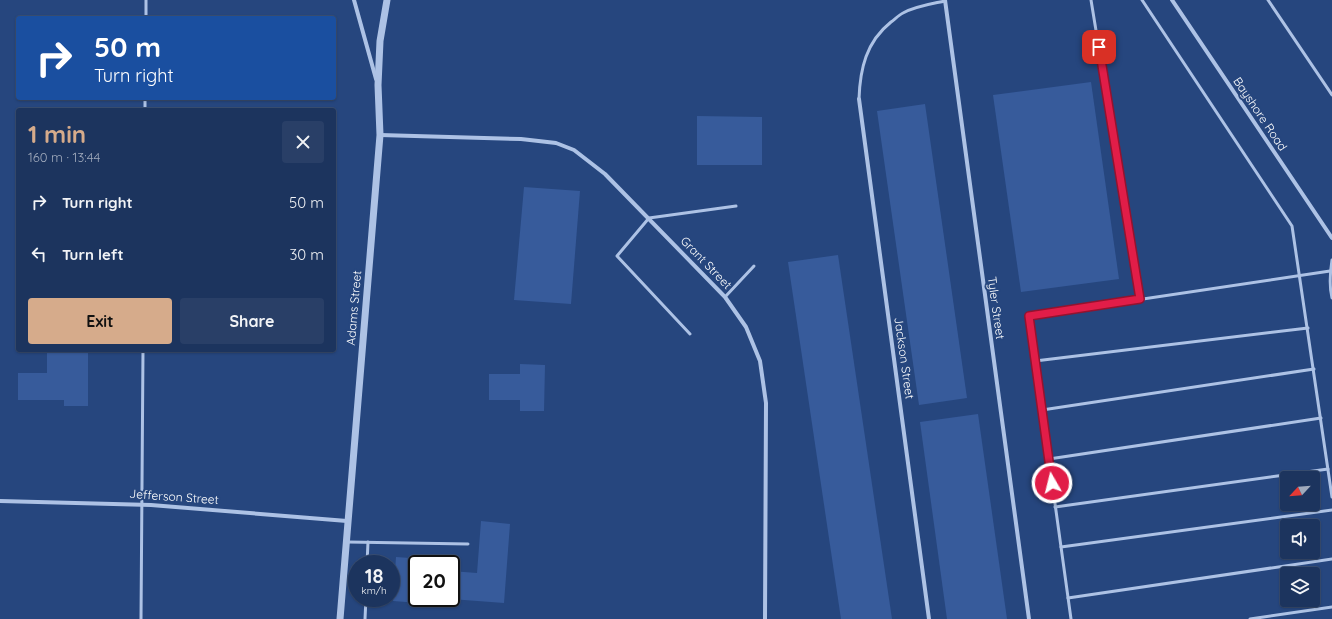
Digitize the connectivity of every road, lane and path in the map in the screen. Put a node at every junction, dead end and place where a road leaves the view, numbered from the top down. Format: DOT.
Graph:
graph roads {
  1 [pos="146,0"];
  2 [pos="354,0"];
  3 [pos="387,0"];
  4 [pos="1091,0"];
  5 [pos="1142,0"];
  6 [pos="1172,0"];
  7 [pos="1268,0"];
  8 [pos="945,1"];
  9 [pos="146,16"];
  10 [pos="378,85"];
  11 [pos="1332,95"];
  12 [pos="859,99"];
  13 [pos="380,135"];
  14 [pos="736,206"];
  15 [pos="649,218"];
  16 [pos="1332,238"];
  17 [pos="1332,260"];
  18 [pos="754,266"];
  19 [pos="1330,271"];
  20 [pos="1300,275"];
  21 [pos="726,297"];
  22 [pos="1332,298"];
  23 [pos="1140,299"];
  24 [pos="1308,328"];
  25 [pos="690,334"];
  26 [pos="143,352"];
  27 [pos="1035,361"];
  28 [pos="1314,369"];
  29 [pos="1042,410"];
  30 [pos="1321,418"];
  31 [pos="1049,459"];
  32 [pos="1328,469"];
  33 [pos="1332,497"];
  34 [pos="0,501"];
  35 [pos="142,504"];
  36 [pos="1055,507"];
  37 [pos="1332,510"];
  38 [pos="347,521"];
  39 [pos="346,542"];
  40 [pos="368,542"];
  41 [pos="468,544"];
  42 [pos="1061,547"];
  43 [pos="367,555"];
  44 [pos="1332,558"];
  45 [pos="1068,598"];
  46 [pos="366,607"];
  47 [pos="1332,607"];
  48 [pos="141,619"];
  49 [pos="340,619"];
  50 [pos="365,619"];
  51 [pos="765,619"];
  52 [pos="929,619"];
  53 [pos="1029,619"];
  54 [pos="1071,619"];
  55 [pos="1250,619"];
  1 -- 9 [label="lane"];
  2 -- 10 [label="street"];
  3 -- 10 [label="street, Adams Street"];
  4 -- 23 [label="lane"];
  5 -- 20 [label="lane"];
  6 -- 16 [label="street, Bayshore Road"];
  7 -- 11 [label="lane"];
  8 -- 12 [label="lane"];
  8 -- 53 [label="street, Tyler Street"];
  10 -- 13 [label="street, Adams Street"];
  12 -- 52 [label="street, Jackson Street"];
  13 -- 15 [label="street, Grant Street"];
  13 -- 38 [label="street, Adams Street"];
  14 -- 15 [label="lane"];
  15 -- 21 [label="street, Grant Street"];
  15 -- 25 [label="lane"];
  17 -- 19 [label="lane"];
  18 -- 21 [label="lane"];
  19 -- 20 [label="lane"];
  19 -- 22 [label="lane"];
  20 -- 23 [label="lane"];
  20 -- 24 [label="lane"];
  21 -- 51 [label="street, Grant Street"];
  23 -- 27 [label="lane"];
  24 -- 27 [label="lane"];
  24 -- 28 [label="lane"];
  26 -- 35 [label="lane"];
  27 -- 29 [label="lane"];
  28 -- 29 [label="lane"];
  28 -- 30 [label="lane"];
  29 -- 31 [label="lane"];
  30 -- 31 [label="lane"];
  30 -- 32 [label="lane"];
  31 -- 36 [label="lane"];
  32 -- 33 [label="lane"];
  32 -- 36 [label="lane"];
  34 -- 35 [label="street, Jefferson Street"];
  35 -- 38 [label="street, Jefferson Street"];
  35 -- 48 [label="lane"];
  36 -- 42 [label="lane"];
  37 -- 42 [label="lane"];
  38 -- 39 [label="street, Adams Street"];
  39 -- 40 [label="lane"];
  39 -- 49 [label="street, Adams Street"];
  40 -- 41 [label="lane"];
  40 -- 43 [label="lane"];
  42 -- 45 [label="lane"];
  44 -- 45 [label="lane"];
  45 -- 54 [label="lane"];
  46 -- 50 [label="lane"];
  47 -- 55 [label="lane"];
}
